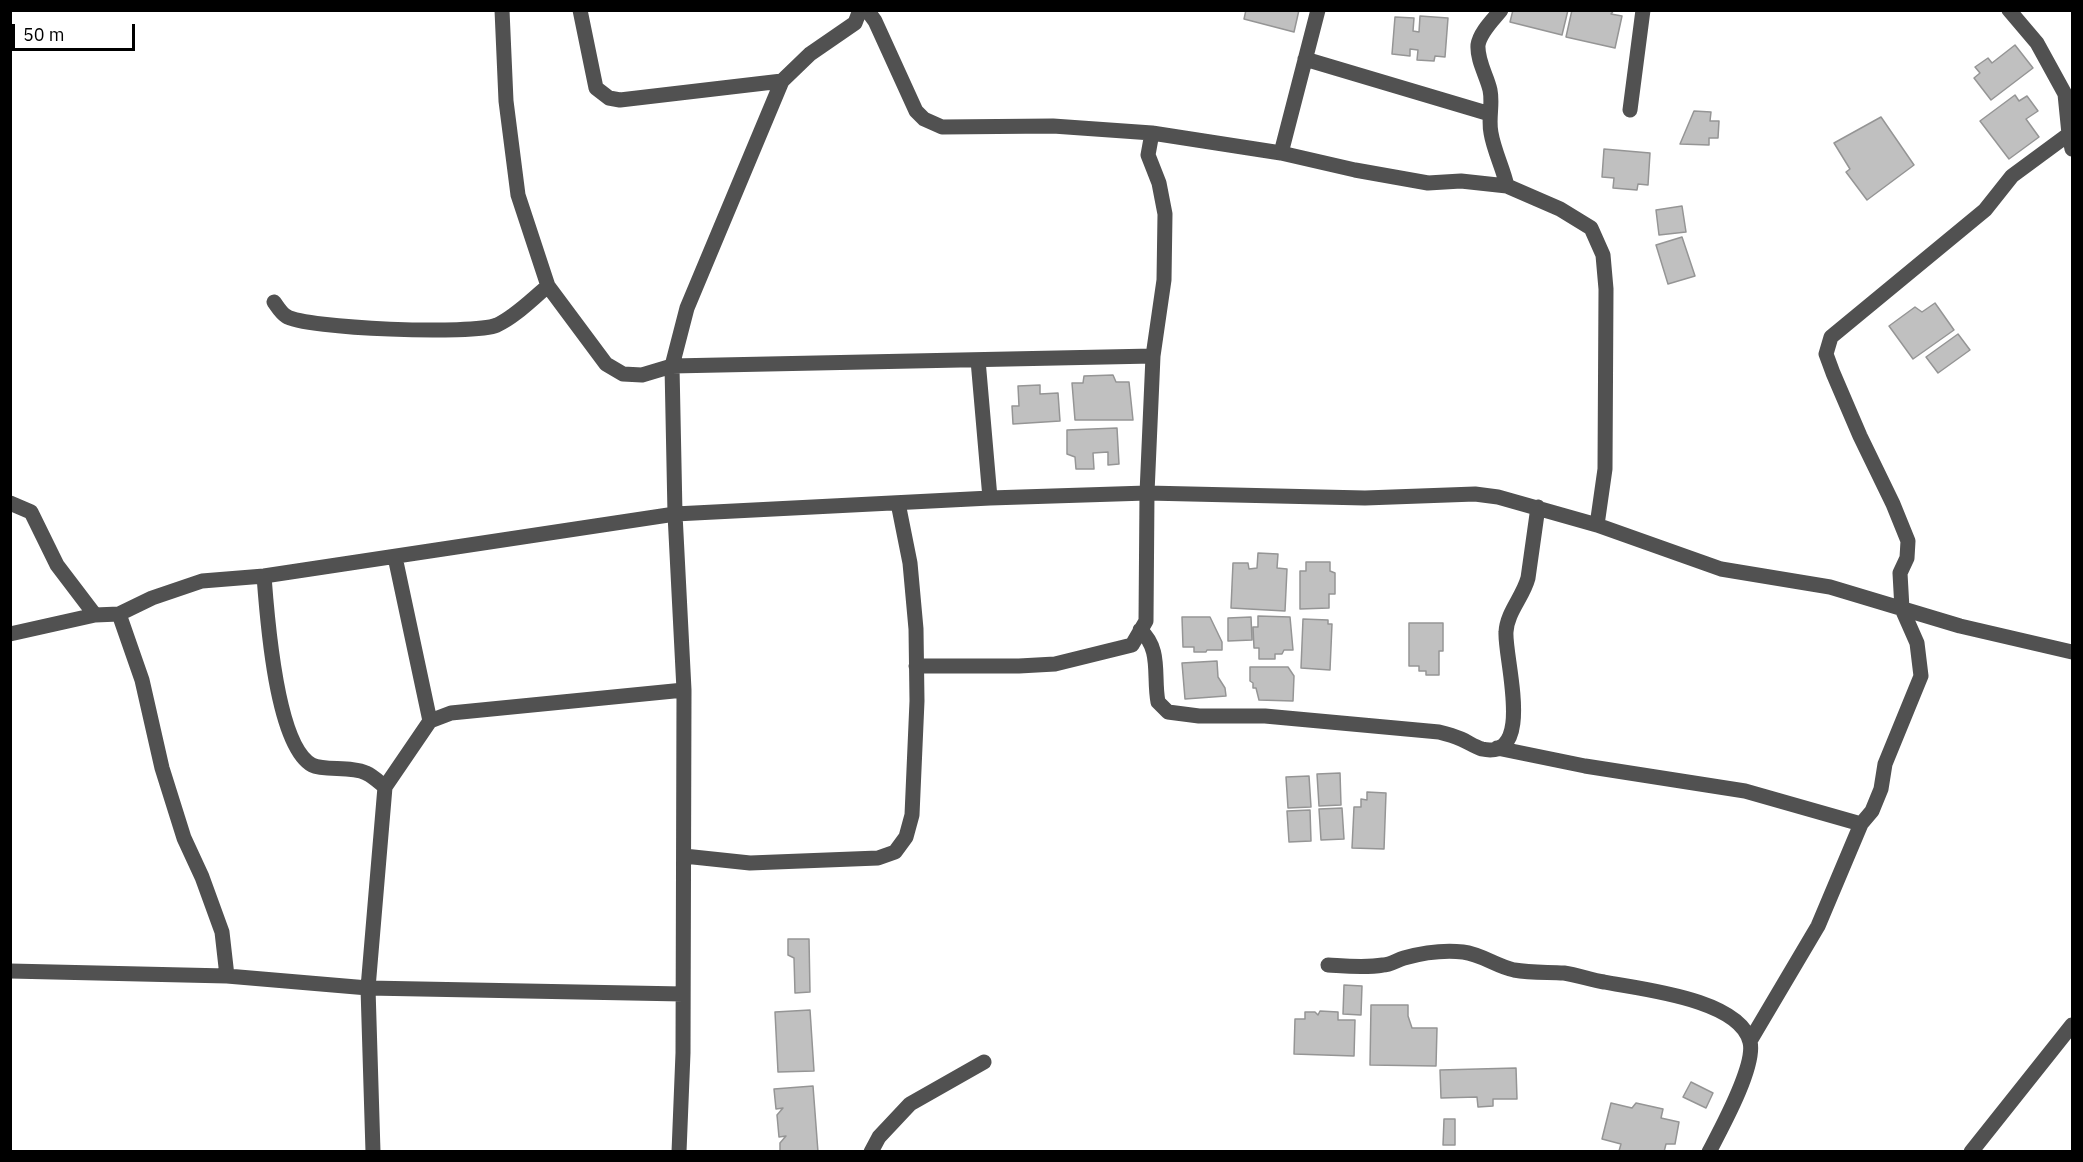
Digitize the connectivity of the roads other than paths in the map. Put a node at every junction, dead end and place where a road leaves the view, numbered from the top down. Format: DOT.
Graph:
graph roads {
  1 [pos="502,10"];
  2 [pos="580,10"];
  3 [pos="860,10"];
  4 [pos="867,10"];
  5 [pos="1318,10"];
  6 [pos="1501,10"];
  7 [pos="1643,10"];
  8 [pos="2009,10"];
  9 [pos="1305,59"];
  10 [pos="782,81"];
  11 [pos="1630,110"];
  12 [pos="1490,114"];
  13 [pos="1152,133"];
  14 [pos="2071,141"];
  15 [pos="1281,153"];
  16 [pos="1507,186"];
  17 [pos="548,286"];
  18 [pos="274,302"];
  19 [pos="1154,356"];
  20 [pos="978,360"];
  21 [pos="672,366"];
  22 [pos="1147,493"];
  23 [pos="990,498"];
  24 [pos="10,503"];
  25 [pos="898,503"];
  26 [pos="1538,507"];
  27 [pos="675,514"];
  28 [pos="1598,525"];
  29 [pos="395,557"];
  30 [pos="264,576"];
  31 [pos="1902,609"];
  32 [pos="119,614"];
  33 [pos="95,615"];
  34 [pos="1140,630"];
  35 [pos="10,634"];
  36 [pos="2073,652"];
  37 [pos="916,666"];
  38 [pos="684,690"];
  39 [pos="430,721"];
  40 [pos="1497,748"];
  41 [pos="385,787"];
  42 [pos="1861,824"];
  43 [pos="684,856"];
  44 [pos="1328,965"];
  45 [pos="10,971"];
  46 [pos="227,976"];
  47 [pos="369,988"];
  48 [pos="683,994"];
  49 [pos="2073,1025"];
  50 [pos="1750,1041"];
  51 [pos="984,1062"];
  52 [pos="374,1152"];
  53 [pos="679,1152"];
  54 [pos="871,1152"];
  55 [pos="1709,1152"];
  56 [pos="1971,1152"];
  1 -- 17 [label="street"];
  2 -- 10 [label="street"];
  3 -- 10 [label="street"];
  4 -- 13 [label="street"];
  5 -- 9 [label="street"];
  6 -- 12 [label="street"];
  7 -- 11 [label="street"];
  8 -- 14 [label="street"];
  9 -- 12 [label="street"];
  9 -- 15 [label="street"];
  10 -- 21 [label="street"];
  12 -- 16 [label="street"];
  13 -- 15 [label="street"];
  13 -- 19 [label="street"];
  14 -- 31 [label="street"];
  15 -- 16 [label="street"];
  16 -- 28 [label="street"];
  17 -- 18 [label="street"];
  17 -- 21 [label="street"];
  19 -- 20 [label="street"];
  19 -- 22 [label="street"];
  20 -- 21 [label="street"];
  20 -- 23 [label="street"];
  21 -- 27 [label="street"];
  22 -- 23 [label="street"];
  22 -- 26 [label="street"];
  22 -- 34 [label="street"];
  23 -- 25 [label="street"];
  24 -- 33 [label="street"];
  25 -- 27 [label="street"];
  25 -- 37 [label="street"];
  26 -- 28 [label="street"];
  26 -- 40 [label="street"];
  27 -- 29 [label="street"];
  27 -- 38 [label="street"];
  28 -- 31 [label="street"];
  29 -- 30 [label="street"];
  29 -- 39 [label="street"];
  30 -- 32 [label="street"];
  30 -- 41 [label="street"];
  31 -- 36 [label="street"];
  31 -- 42 [label="street"];
  32 -- 33 [label="street"];
  32 -- 46 [label="street"];
  33 -- 35 [label="street"];
  34 -- 37 [label="street"];
  34 -- 40 [label="street"];
  37 -- 43 [label="street"];
  38 -- 39 [label="street"];
  38 -- 43 [label="street"];
  39 -- 41 [label="street"];
  40 -- 42 [label="street"];
  41 -- 47 [label="street"];
  42 -- 50 [label="street"];
  43 -- 48 [label="street"];
  44 -- 50 [label="street"];
  45 -- 46 [label="street"];
  46 -- 47 [label="street"];
  47 -- 48 [label="street"];
  47 -- 52 [label="street"];
  48 -- 53 [label="street"];
  49 -- 56 [label="street"];
  50 -- 55 [label="street"];
  51 -- 54 [label="street"];
}
